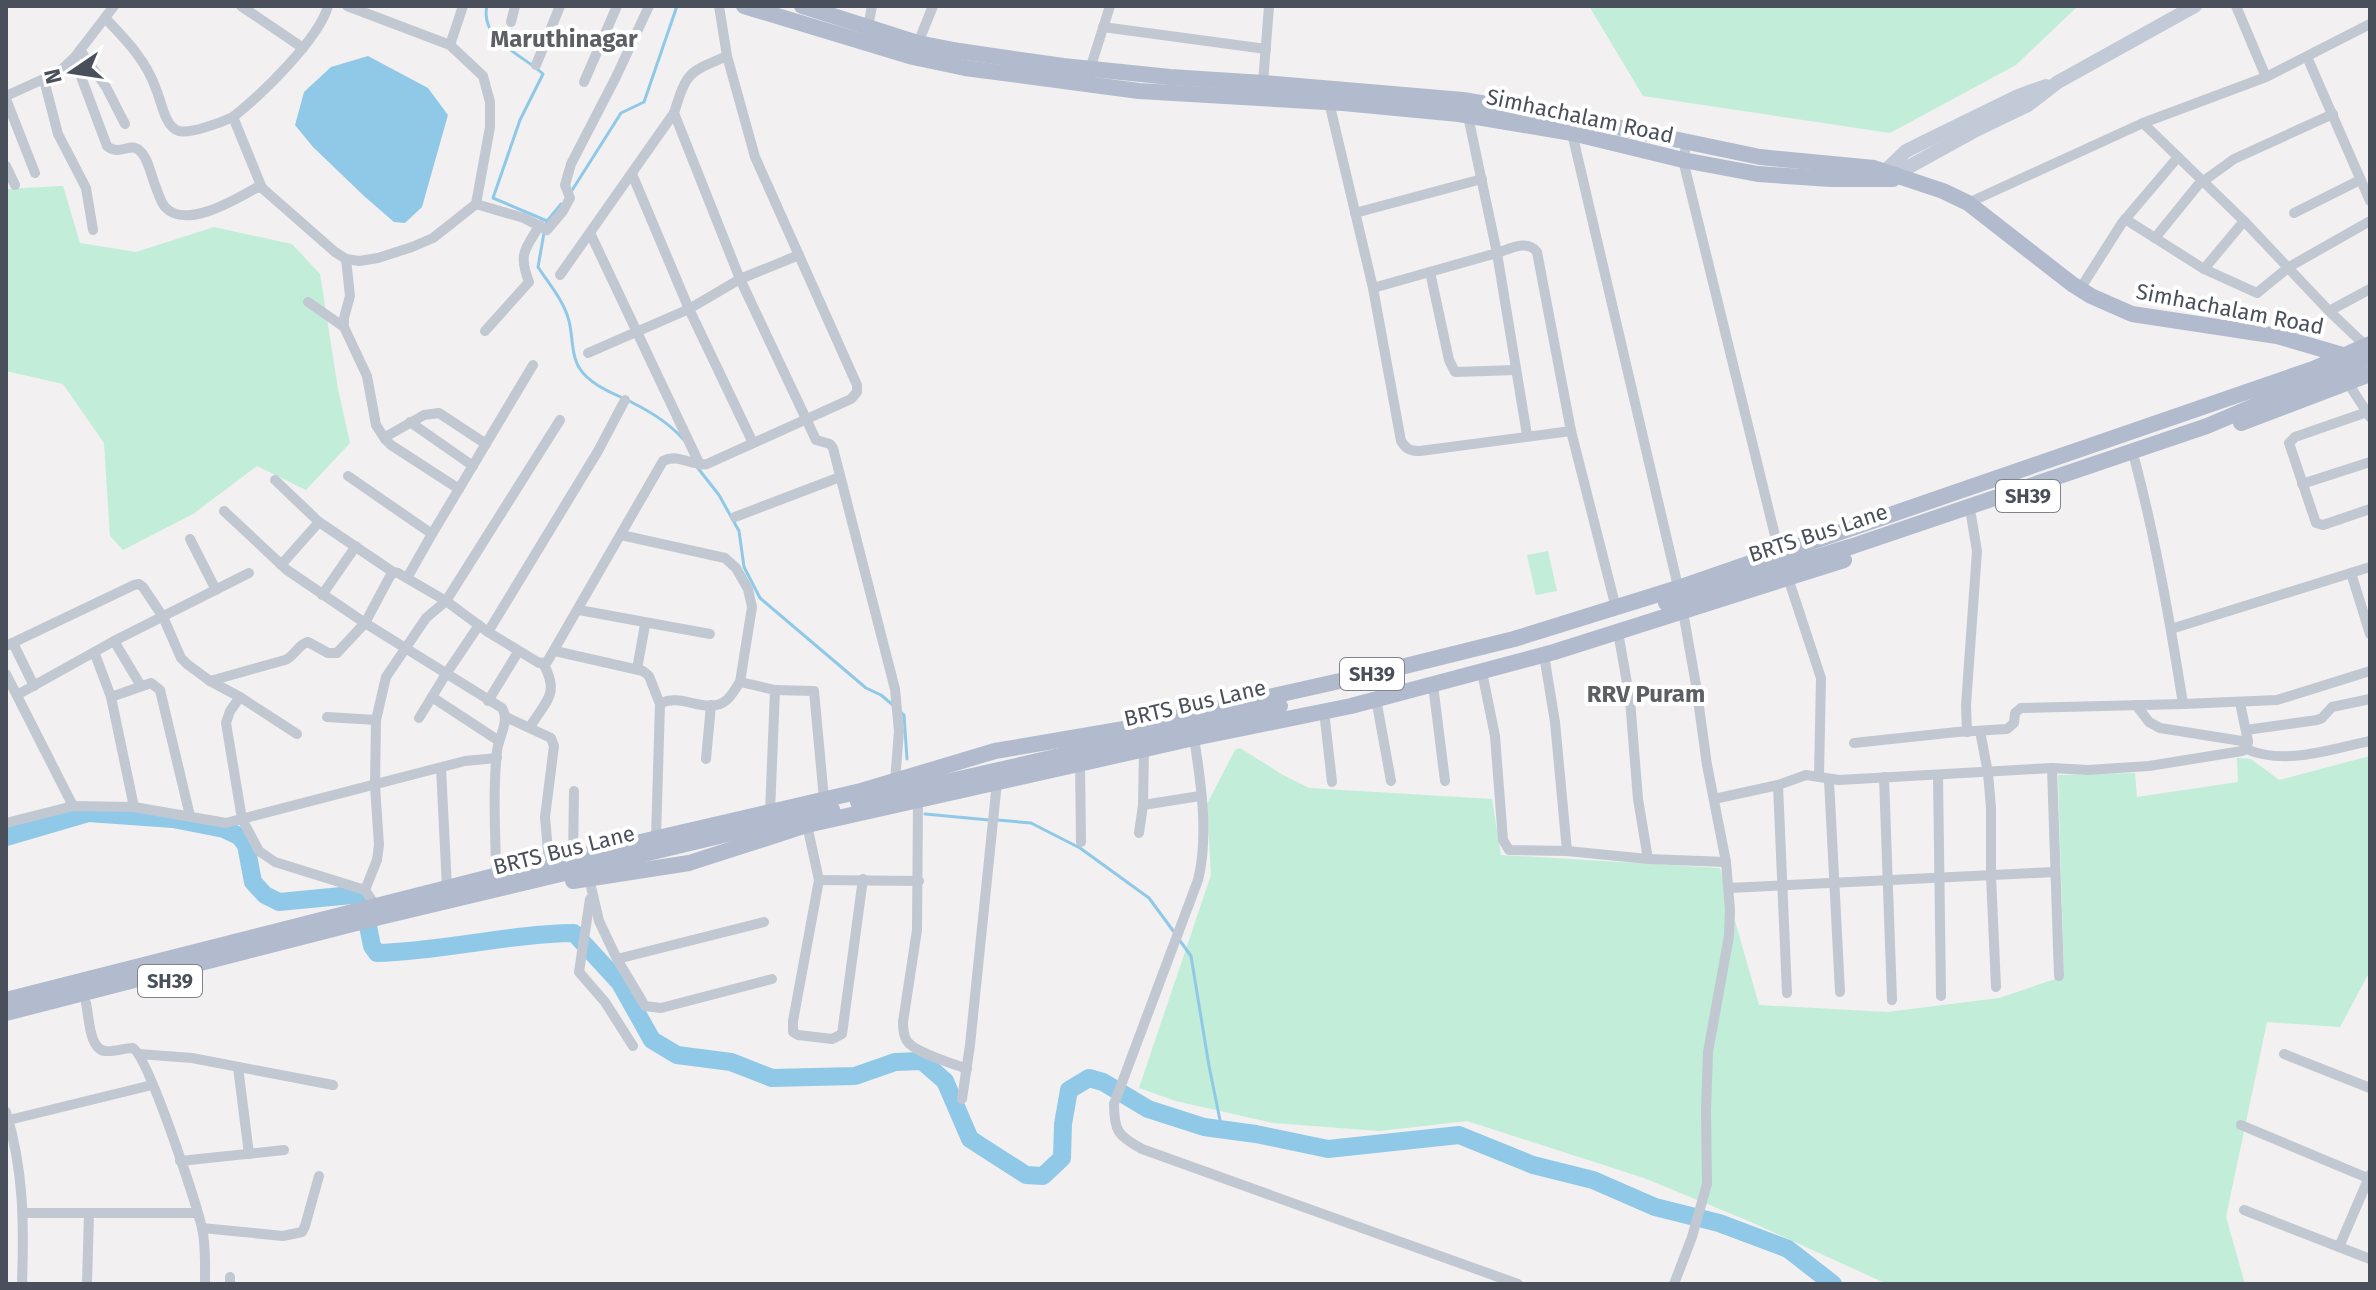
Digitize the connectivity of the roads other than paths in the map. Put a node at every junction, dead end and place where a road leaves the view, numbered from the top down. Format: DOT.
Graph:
graph roads {
  1 [pos="114,6"];
  2 [pos="241,6"];
  3 [pos="328,6"];
  4 [pos="347,6"];
  5 [pos="463,6"];
  6 [pos="515,6"];
  7 [pos="560,6"];
  8 [pos="617,6"];
  9 [pos="649,6"];
  10 [pos="719,6"];
  11 [pos="744,6"];
  12 [pos="802,6"];
  13 [pos="872,6"];
  14 [pos="933,6"];
  15 [pos="1110,6"];
  16 [pos="1269,6"];
  17 [pos="2195,6"];
  18 [pos="2236,6"];
  19 [pos="366,9"];
  20 [pos="105,18"];
  21 [pos="511,22"];
  22 [pos="2370,25"];
  23 [pos="868,27"];
  24 [pos="1103,27"];
  25 [pos="450,45"];
  26 [pos="303,48"];
  27 [pos="1266,49"];
  28 [pos="916,50"];
  29 [pos="77,54"];
  30 [pos="727,56"];
  31 [pos="2307,57"];
  32 [pos="536,65"];
  33 [pos="1090,69"];
  34 [pos="2266,77"];
  35 [pos="44,80"];
  36 [pos="584,82"];
  37 [pos="1263,91"];
  38 [pos="6,97"];
  39 [pos="1329,102"];
  40 [pos="1464,110"];
  41 [pos="674,113"];
  42 [pos="2333,114"];
  43 [pos="233,117"];
  44 [pos="2143,123"];
  45 [pos="125,124"];
  46 [pos="1572,133"];
  47 [pos="1687,142"];
  48 [pos="2178,157"];
  49 [pos="1683,160"];
  50 [pos="6,166"];
  51 [pos="35,173"];
  52 [pos="632,174"];
  53 [pos="1895,175"];
  54 [pos="1482,179"];
  55 [pos="2360,180"];
  56 [pos="2203,181"];
  57 [pos="15,185"];
  58 [pos="262,188"];
  59 [pos="2370,201"];
  60 [pos="1968,203"];
  61 [pos="476,204"];
  62 [pos="1355,213"];
  63 [pos="2294,213"];
  64 [pos="2125,219"];
  65 [pos="2244,221"];
  66 [pos="2370,221"];
  67 [pos="544,228"];
  68 [pos="93,230"];
  69 [pos="590,233"];
  70 [pos="2155,238"];
  71 [pos="1497,253"];
  72 [pos="799,255"];
  73 [pos="346,259"];
  74 [pos="2289,267"];
  75 [pos="2204,269"];
  76 [pos="1430,272"];
  77 [pos="560,275"];
  78 [pos="740,279"];
  79 [pos="1373,288"];
  80 [pos="2080,289"];
  81 [pos="2370,289"];
  82 [pos="308,302"];
  83 [pos="689,309"];
  84 [pos="2329,311"];
  85 [pos="344,327"];
  86 [pos="485,331"];
  87 [pos="638,332"];
  88 [pos="2369,349"];
  89 [pos="588,353"];
  90 [pos="533,365"];
  91 [pos="2350,369"];
  92 [pos="1516,370"];
  93 [pos="625,400"];
  94 [pos="2369,413"];
  95 [pos="807,419"];
  96 [pos="560,420"];
  97 [pos="410,422"];
  98 [pos="1571,431"];
  99 [pos="1527,435"];
  100 [pos="385,439"];
  101 [pos="753,443"];
  102 [pos="486,444"];
  103 [pos="2135,461"];
  104 [pos="2370,462"];
  105 [pos="700,465"];
  106 [pos="473,466"];
  107 [pos="348,476"];
  108 [pos="840,477"];
  109 [pos="275,480"];
  110 [pos="2302,484"];
  111 [pos="459,489"];
  112 [pos="2370,509"];
  113 [pos="224,511"];
  114 [pos="1971,515"];
  115 [pos="735,517"];
  116 [pos="319,522"];
  117 [pos="432,534"];
  118 [pos="621,535"];
  119 [pos="190,539"];
  120 [pos="356,546"];
  121 [pos="1779,552"];
  122 [pos="281,565"];
  123 [pos="2370,567"];
  124 [pos="393,572"];
  125 [pos="249,573"];
  126 [pos="2351,573"];
  127 [pos="407,578"];
  128 [pos="1788,578"];
  129 [pos="216,590"];
  130 [pos="322,595"];
  131 [pos="1680,599"];
  132 [pos="446,601"];
  133 [pos="1616,608"];
  134 [pos="579,610"];
  135 [pos="163,617"];
  136 [pos="365,623"];
  137 [pos="645,625"];
  138 [pos="484,629"];
  139 [pos="2171,629"];
  140 [pos="1618,632"];
  141 [pos="710,634"];
  142 [pos="2370,634"];
  143 [pos="114,641"];
  144 [pos="10,644"];
  145 [pos="405,648"];
  146 [pos="555,651"];
  147 [pos="518,652"];
  148 [pos="95,654"];
  149 [pos="1544,655"];
  150 [pos="543,663"];
  151 [pos="637,669"];
  152 [pos="2370,671"];
  153 [pos="1482,672"];
  154 [pos="6,674"];
  155 [pos="446,674"];
  156 [pos="210,681"];
  157 [pos="740,682"];
  158 [pos="1433,685"];
  159 [pos="34,686"];
  160 [pos="141,686"];
  161 [pos="775,690"];
  162 [pos="17,695"];
  163 [pos="111,697"];
  164 [pos="240,697"];
  165 [pos="432,697"];
  166 [pos="1376,699"];
  167 [pos="2370,699"];
  168 [pos="488,701"];
  169 [pos="2240,703"];
  170 [pos="660,704"];
  171 [pos="2183,704"];
  172 [pos="711,705"];
  173 [pos="2136,705"];
  174 [pos="1324,711"];
  175 [pos="327,717"];
  176 [pos="506,717"];
  177 [pos="419,718"];
  178 [pos="376,720"];
  179 [pos="530,727"];
  180 [pos="2246,730"];
  181 [pos="1980,731"];
  182 [pos="1967,732"];
  183 [pos="297,734"];
  184 [pos="1194,738"];
  185 [pos="499,741"];
  186 [pos="2370,741"];
  187 [pos="1854,743"];
  188 [pos="2247,746"];
  189 [pos="1144,749"];
  190 [pos="497,758"];
  191 [pos="706,759"];
  192 [pos="1080,763"];
  193 [pos="441,768"];
  194 [pos="2052,768"];
  195 [pos="1988,773"];
  196 [pos="1938,775"];
  197 [pos="1884,777"];
  198 [pos="1824,778"];
  199 [pos="895,781"];
  200 [pos="1391,781"];
  201 [pos="1445,781"];
  202 [pos="997,782"];
  203 [pos="1332,782"];
  204 [pos="1778,785"];
  205 [pos="375,786"];
  206 [pos="574,791"];
  207 [pos="1200,796"];
  208 [pos="824,799"];
  209 [pos="1714,799"];
  210 [pos="918,800"];
  211 [pos="1143,805"];
  212 [pos="73,806"];
  213 [pos="134,807"];
  214 [pos="770,812"];
  215 [pos="190,816"];
  216 [pos="242,819"];
  217 [pos="6,823"];
  218 [pos="807,825"];
  219 [pos="1139,833"];
  220 [pos="656,838"];
  221 [pos="1081,842"];
  222 [pos="1567,851"];
  223 [pos="573,858"];
  224 [pos="1648,859"];
  225 [pos="1726,862"];
  226 [pos="549,863"];
  227 [pos="2055,872"];
  228 [pos="498,875"];
  229 [pos="1991,876"];
  230 [pos="1940,878"];
  231 [pos="863,879"];
  232 [pos="819,880"];
  233 [pos="1889,880"];
  234 [pos="919,881"];
  235 [pos="1836,883"];
  236 [pos="590,884"];
  237 [pos="1782,886"];
  238 [pos="447,888"];
  239 [pos="1729,888"];
  240 [pos="365,890"];
  241 [pos="377,914"];
  242 [pos="764,922"];
  243 [pos="331,929"];
  244 [pos="617,959"];
  245 [pos="2059,976"];
  246 [pos="772,979"];
  247 [pos="1996,987"];
  248 [pos="1840,992"];
  249 [pos="1787,993"];
  250 [pos="1941,996"];
  251 [pos="6,1000"];
  252 [pos="1892,1000"];
  253 [pos="86,1003"];
  254 [pos="6,1013"];
  255 [pos="6,1023"];
  256 [pos="633,1046"];
  257 [pos="139,1054"];
  258 [pos="2284,1054"];
  259 [pos="238,1067"];
  260 [pos="967,1069"];
  261 [pos="152,1085"];
  262 [pos="333,1085"];
  263 [pos="2370,1088"];
  264 [pos="962,1099"];
  265 [pos="7,1116"];
  266 [pos="2241,1125"];
  267 [pos="284,1150"];
  268 [pos="249,1154"];
  269 [pos="180,1161"];
  270 [pos="319,1176"];
  271 [pos="2369,1178"];
  272 [pos="2244,1210"];
  273 [pos="24,1213"];
  274 [pos="89,1213"];
  275 [pos="197,1213"];
  276 [pos="202,1228"];
  277 [pos="2339,1247"];
  278 [pos="2370,1259"];
  279 [pos="22,1284"];
  280 [pos="87,1284"];
  281 [pos="205,1284"];
  282 [pos="1518,1284"];
  283 [pos="1674,1284"];
  1 -- 20 [label="street"];
  2 -- 26 [label="street"];
  3 -- 26 [label="street"];
  4 -- 19 [label="street"];
  5 -- 25 [label="street"];
  6 -- 21 [label="street"];
  7 -- 32 [label="street"];
  8 -- 36 [label="street"];
  9 -- 67 [label="street"];
  10 -- 30 [label="street"];
  11 -- 28 [label="main road, Simhachalam Road"];
  12 -- 23 [label="main road"];
  13 -- 23 [label="street"];
  14 -- 28 [label="street"];
  15 -- 24 [label="street"];
  16 -- 27 [label="street"];
  17 -- 53 [label="street"];
  18 -- 34 [label="street"];
  19 -- 25 [label="street"];
  20 -- 29 [label="street"];
  20 -- 43 [label="street"];
  22 -- 31 [label="street"];
  23 -- 28 [label="main road"];
  24 -- 27 [label="street"];
  24 -- 33 [label="street"];
  25 -- 61 [label="street"];
  26 -- 43 [label="street"];
  27 -- 37 [label="street"];
  28 -- 33 [label="main road"];
  28 -- 37 [label="main road, Simhachalam Road"];
  29 -- 35 [label="street"];
  29 -- 45 [label="street"];
  29 -- 58 [label="street"];
  30 -- 41 [label="street"];
  30 -- 72 [label="street"];
  31 -- 34 [label="street"];
  31 -- 42 [label="street"];
  33 -- 37 [label="main road"];
  34 -- 44 [label="street"];
  35 -- 38 [label="street"];
  35 -- 68 [label="street"];
  37 -- 39 [label="main road, Simhachalam Road"];
  37 -- 40 [label="main road"];
  38 -- 51 [label="street"];
  39 -- 40 [label="main road, Simhachalam Road"];
  39 -- 62 [label="street"];
  40 -- 46 [label="main road, Simhachalam Road"];
  40 -- 47 [label="main road"];
  40 -- 54 [label="street"];
  41 -- 52 [label="street"];
  41 -- 78 [label="street"];
  42 -- 55 [label="street"];
  42 -- 56 [label="street"];
  43 -- 58 [label="street"];
  44 -- 48 [label="street"];
  44 -- 60 [label="street"];
  46 -- 49 [label="main road, Simhachalam Road"];
  46 -- 131 [label="street"];
  47 -- 49 [label="street"];
  47 -- 53 [label="main road"];
  48 -- 56 [label="street"];
  48 -- 64 [label="street"];
  49 -- 53 [label="main road, Simhachalam Road"];
  49 -- 121 [label="street"];
  50 -- 57 [label="street"];
  52 -- 69 [label="street"];
  52 -- 83 [label="street"];
  53 -- 60 [label="main road, Simhachalam Road"];
  54 -- 62 [label="street"];
  54 -- 71 [label="street"];
  55 -- 59 [label="street"];
  55 -- 63 [label="street"];
  56 -- 65 [label="street"];
  56 -- 70 [label="street"];
  58 -- 73 [label="street"];
  60 -- 80 [label="main road, Simhachalam Road"];
  61 -- 67 [label="street"];
  61 -- 73 [label="street"];
  62 -- 79 [label="street"];
  64 -- 70 [label="street"];
  64 -- 80 [label="street"];
  65 -- 74 [label="street"];
  65 -- 75 [label="street"];
  66 -- 74 [label="street"];
  67 -- 86 [label="street"];
  69 -- 77 [label="street"];
  69 -- 87 [label="street"];
  70 -- 75 [label="street"];
  71 -- 76 [label="street"];
  71 -- 92 [label="street"];
  71 -- 98 [label="street"];
  72 -- 78 [label="street"];
  72 -- 95 [label="street"];
  73 -- 85 [label="street"];
  74 -- 75 [label="street"];
  74 -- 84 [label="street"];
  76 -- 79 [label="street"];
  76 -- 92 [label="street"];
  78 -- 83 [label="street"];
  78 -- 95 [label="street"];
  79 -- 99 [label="street"];
  80 -- 91 [label="main road, Simhachalam Road"];
  81 -- 84 [label="street"];
  82 -- 85 [label="street"];
  83 -- 87 [label="street"];
  83 -- 101 [label="street"];
  84 -- 88 [label="street"];
  85 -- 100 [label="street"];
  87 -- 89 [label="street"];
  87 -- 105 [label="street"];
  88 -- 91 [label="main road, SH39"];
  90 -- 102 [label="street"];
  91 -- 94 [label="street"];
  91 -- 103 [label="main road, SH39"];
  91 -- 121 [label="main road, SH39"];
  91 -- 131 [label="main road, BRTS Bus Lane"];
  92 -- 99 [label="street"];
  93 -- 138 [label="street"];
  94 -- 110 [label="street"];
  95 -- 101 [label="street"];
  95 -- 108 [label="street"];
  96 -- 132 [label="street"];
  97 -- 100 [label="street"];
  97 -- 102 [label="street"];
  97 -- 106 [label="street"];
  98 -- 99 [label="street"];
  98 -- 133 [label="street"];
  100 -- 111 [label="street"];
  101 -- 105 [label="street"];
  102 -- 106 [label="street"];
  103 -- 114 [label="main road, SH39"];
  103 -- 139 [label="street"];
  104 -- 110 [label="street"];
  105 -- 118 [label="street"];
  106 -- 111 [label="street"];
  107 -- 117 [label="street"];
  108 -- 115 [label="street"];
  108 -- 199 [label="street"];
  109 -- 116 [label="street"];
  110 -- 112 [label="street"];
  111 -- 117 [label="street"];
  113 -- 122 [label="street"];
  114 -- 128 [label="main road, SH39"];
  114 -- 182 [label="street"];
  116 -- 120 [label="street"];
  116 -- 122 [label="street"];
  117 -- 127 [label="street"];
  118 -- 134 [label="street"];
  118 -- 157 [label="street"];
  119 -- 129 [label="street"];
  120 -- 124 [label="street"];
  120 -- 130 [label="street"];
  121 -- 131 [label="main road, SH39"];
  122 -- 130 [label="street"];
  123 -- 126 [label="street"];
  124 -- 127 [label="street"];
  124 -- 136 [label="street"];
  125 -- 129 [label="street"];
  126 -- 139 [label="street"];
  126 -- 142 [label="street"];
  127 -- 132 [label="street"];
  128 -- 131 [label="main road, SH39"];
  128 -- 198 [label="street"];
  129 -- 135 [label="street"];
  130 -- 136 [label="street"];
  131 -- 133 [label="main road, SH39"];
  131 -- 140 [label="main road, SH39"];
  131 -- 209 [label="street"];
  131 -- 241 [label="main road, BRTS Bus Lane"];
  132 -- 138 [label="street"];
  132 -- 145 [label="street"];
  133 -- 199 [label="main road, SH39"];
  134 -- 141 [label="street"];
  134 -- 146 [label="street"];
  135 -- 143 [label="street"];
  135 -- 144 [label="street"];
  135 -- 156 [label="street"];
  136 -- 145 [label="street"];
  136 -- 156 [label="street"];
  137 -- 151 [label="street"];
  138 -- 147 [label="street"];
  138 -- 155 [label="street"];
  139 -- 171 [label="street"];
  140 -- 149 [label="main road, SH39"];
  140 -- 224 [label="street"];
  143 -- 148 [label="street"];
  143 -- 160 [label="street"];
  144 -- 159 [label="street"];
  145 -- 155 [label="street"];
  145 -- 178 [label="street"];
  146 -- 150 [label="street"];
  146 -- 151 [label="street"];
  147 -- 150 [label="street"];
  147 -- 168 [label="street"];
  148 -- 159 [label="street"];
  148 -- 163 [label="street"];
  149 -- 153 [label="main road, SH39"];
  149 -- 222 [label="street"];
  150 -- 179 [label="street"];
  151 -- 170 [label="street"];
  152 -- 169 [label="street"];
  153 -- 158 [label="main road, SH39"];
  153 -- 222 [label="street"];
  154 -- 162 [label="street"];
  155 -- 165 [label="street"];
  155 -- 168 [label="street"];
  156 -- 164 [label="street"];
  157 -- 161 [label="street"];
  157 -- 172 [label="street"];
  158 -- 166 [label="main road, SH39"];
  158 -- 201 [label="street"];
  159 -- 162 [label="street"];
  160 -- 163 [label="street"];
  160 -- 215 [label="street"];
  161 -- 208 [label="street"];
  161 -- 214 [label="street"];
  162 -- 212 [label="street"];
  163 -- 213 [label="street"];
  164 -- 183 [label="street"];
  164 -- 216 [label="street"];
  165 -- 177 [label="street"];
  165 -- 185 [label="street"];
  166 -- 174 [label="main road, SH39"];
  166 -- 200 [label="street"];
  167 -- 180 [label="street"];
  168 -- 176 [label="street"];
  169 -- 171 [label="street"];
  169 -- 180 [label="street"];
  170 -- 172 [label="street"];
  170 -- 220 [label="street"];
  171 -- 173 [label="street"];
  172 -- 191 [label="street"];
  173 -- 181 [label="street"];
  173 -- 188 [label="street"];
  174 -- 184 [label="main road, SH39"];
  174 -- 203 [label="street"];
  175 -- 178 [label="street"];
  176 -- 179 [label="street"];
  176 -- 185 [label="street"];
  178 -- 205 [label="street"];
  179 -- 226 [label="street"];
  180 -- 188 [label="street"];
  181 -- 182 [label="street"];
  181 -- 195 [label="street"];
  182 -- 187 [label="street"];
  184 -- 189 [label="main road, SH39"];
  184 -- 207 [label="street"];
  185 -- 190 [label="street"];
  186 -- 188 [label="street"];
  188 -- 194 [label="street"];
  189 -- 192 [label="main road, SH39"];
  189 -- 211 [label="street"];
  190 -- 193 [label="street"];
  190 -- 228 [label="street"];
  192 -- 202 [label="main road, SH39"];
  192 -- 221 [label="street"];
  193 -- 205 [label="street"];
  193 -- 238 [label="street"];
  194 -- 195 [label="street"];
  194 -- 227 [label="street"];
  195 -- 196 [label="street"];
  195 -- 229 [label="street"];
  196 -- 197 [label="street"];
  196 -- 230 [label="street"];
  197 -- 198 [label="street"];
  197 -- 233 [label="street"];
  198 -- 204 [label="street"];
  198 -- 235 [label="street"];
  199 -- 208 [label="main road, SH39"];
  202 -- 210 [label="main road, SH39"];
  202 -- 260 [label="street"];
  204 -- 209 [label="street"];
  204 -- 237 [label="street"];
  205 -- 216 [label="street"];
  205 -- 240 [label="street"];
  206 -- 223 [label="street"];
  207 -- 211 [label="street"];
  207 -- 282 [label="street"];
  208 -- 214 [label="main road, SH39"];
  209 -- 225 [label="street"];
  210 -- 218 [label="main road, SH39"];
  210 -- 234 [label="street"];
  211 -- 219 [label="street"];
  212 -- 213 [label="street"];
  212 -- 217 [label="street"];
  213 -- 215 [label="street"];
  214 -- 220 [label="main road, SH39"];
  215 -- 216 [label="street"];
  216 -- 240 [label="street"];
  218 -- 232 [label="street"];
  218 -- 236 [label="main road, SH39"];
  220 -- 223 [label="main road, SH39"];
  222 -- 224 [label="street"];
  223 -- 226 [label="main road, SH39"];
  224 -- 225 [label="street"];
  225 -- 239 [label="street"];
  226 -- 228 [label="main road, SH39"];
  227 -- 229 [label="street"];
  227 -- 245 [label="street"];
  228 -- 238 [label="main road, SH39"];
  229 -- 230 [label="street"];
  229 -- 247 [label="street"];
  230 -- 233 [label="street"];
  230 -- 250 [label="street"];
  231 -- 232 [label="street"];
  231 -- 232 [label="street"];
  231 -- 234 [label="street"];
  233 -- 235 [label="street"];
  233 -- 252 [label="street"];
  234 -- 260 [label="street"];
  235 -- 237 [label="street"];
  235 -- 248 [label="street"];
  236 -- 241 [label="main road, SH39"];
  236 -- 244 [label="street"];
  236 -- 256 [label="street"];
  237 -- 239 [label="street"];
  237 -- 249 [label="street"];
  238 -- 241 [label="main road, SH39"];
  239 -- 283 [label="street"];
  240 -- 241 [label="street"];
  241 -- 243 [label="main road, SH39"];
  241 -- 243 [label="main road, SH39"];
  242 -- 244 [label="street"];
  243 -- 251 [label="main road, SH39"];
  243 -- 253 [label="main road, SH39"];
  243 -- 254 [label="main road"];
  244 -- 246 [label="street"];
  253 -- 255 [label="main road, SH39"];
  253 -- 257 [label="street"];
  257 -- 259 [label="street"];
  257 -- 261 [label="street"];
  258 -- 263 [label="street"];
  259 -- 262 [label="street"];
  259 -- 268 [label="street"];
  260 -- 264 [label="street"];
  261 -- 265 [label="street"];
  261 -- 269 [label="street"];
  265 -- 273 [label="street"];
  266 -- 271 [label="street"];
  267 -- 268 [label="street"];
  268 -- 269 [label="street"];
  269 -- 275 [label="street"];
  270 -- 276 [label="street"];
  271 -- 277 [label="street"];
  272 -- 277 [label="street"];
  273 -- 274 [label="street"];
  273 -- 279 [label="street"];
  274 -- 275 [label="street"];
  274 -- 280 [label="street"];
  275 -- 276 [label="street"];
  276 -- 281 [label="street"];
  277 -- 278 [label="street"];
}
